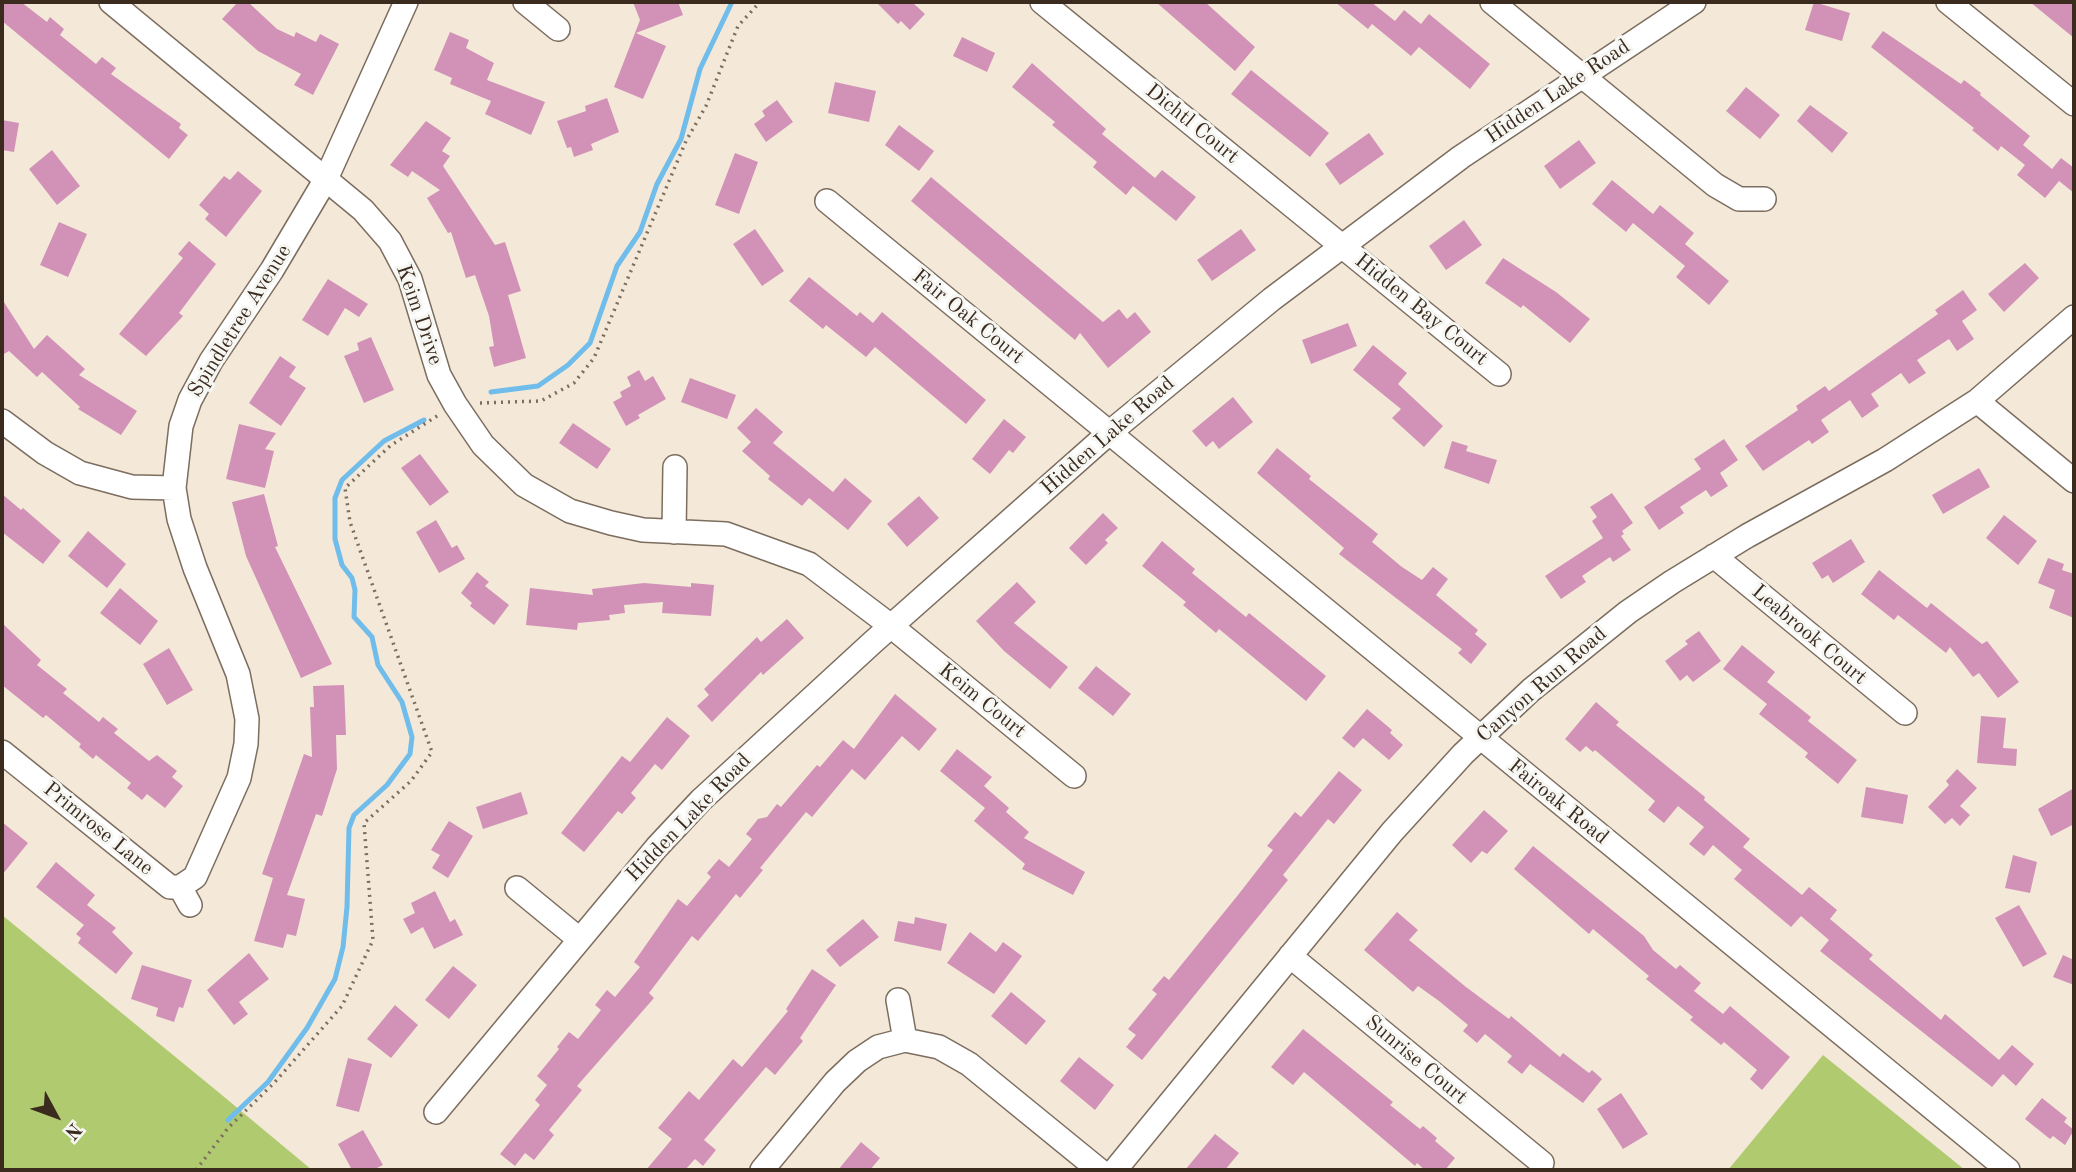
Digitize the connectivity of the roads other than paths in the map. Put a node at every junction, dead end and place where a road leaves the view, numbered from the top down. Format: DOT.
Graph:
graph roads {
  1 [pos="111,2"];
  2 [pos="406,2"];
  3 [pos="525,2"];
  4 [pos="1042,2"];
  5 [pos="1492,2"];
  6 [pos="1694,2"];
  7 [pos="1948,2"];
  8 [pos="558,29"];
  9 [pos="1582,75"];
  10 [pos="2074,104"];
  11 [pos="326,179"];
  12 [pos="1764,199"];
  13 [pos="827,201"];
  14 [pos="1343,247"];
  15 [pos="2074,317"];
  16 [pos="1499,374"];
  17 [pos="1977,401"];
  18 [pos="2,421"];
  19 [pos="1109,433"];
  20 [pos="675,467"];
  21 [pos="2074,481"];
  22 [pos="174,488"];
  23 [pos="674,532"];
  24 [pos="1714,556"];
  25 [pos="891,626"];
  26 [pos="1905,713"];
  27 [pos="1479,738"];
  28 [pos="2,752"];
  29 [pos="1074,776"];
  30 [pos="517,888"];
  31 [pos="185,896"];
  32 [pos="579,939"];
  33 [pos="1290,956"];
  34 [pos="898,1000"];
  35 [pos="905,1040"];
  36 [pos="436,1112"];
  37 [pos="1542,1163"];
  38 [pos="762,1170"];
  39 [pos="1099,1170"];
  40 [pos="1115,1170"];
  41 [pos="2008,1170"];
  1 -- 11 [label="street, Keim Drive"];
  2 -- 11 [label="street, Spindletree Avenue"];
  3 -- 8 [label="street"];
  4 -- 14 [label="street, Dichtl Court"];
  5 -- 9 [label="street"];
  6 -- 9 [label="street, Hidden Lake Road"];
  7 -- 10 [label="street"];
  9 -- 12 [label="street"];
  9 -- 14 [label="street, Hidden Lake Road"];
  11 -- 22 [label="street, Spindletree Avenue"];
  11 -- 23 [label="street, Keim Drive"];
  13 -- 19 [label="street, Fair Oak Court"];
  14 -- 16 [label="street, Hidden Bay Court"];
  14 -- 19 [label="street, Hidden Lake Road"];
  15 -- 17 [label="street, Canyon Run Road"];
  17 -- 21 [label="street"];
  17 -- 24 [label="street, Canyon Run Road"];
  18 -- 22 [label="street"];
  19 -- 25 [label="street, Hidden Lake Road"];
  19 -- 27 [label="street, Fairoak Road"];
  20 -- 23 [label="street"];
  22 -- 31 [label="street, Spindletree Avenue"];
  23 -- 25 [label="street, Keim Drive"];
  24 -- 26 [label="street, Leabrook Court"];
  24 -- 27 [label="street, Canyon Run Road"];
  25 -- 29 [label="street, Keim Court"];
  25 -- 32 [label="street, Hidden Lake Road"];
  27 -- 33 [label="street, Canyon Run Road"];
  27 -- 41 [label="street, Fairoak Road"];
  28 -- 31 [label="street, Primrose Lane"];
  30 -- 32 [label="street"];
  32 -- 36 [label="street, Hidden Lake Road"];
  33 -- 37 [label="street, Sunrise Court"];
  33 -- 40 [label="street, Canyon Run Road"];
  34 -- 35 [label="street"];
  35 -- 38 [label="street"];
  35 -- 39 [label="street"];
}
